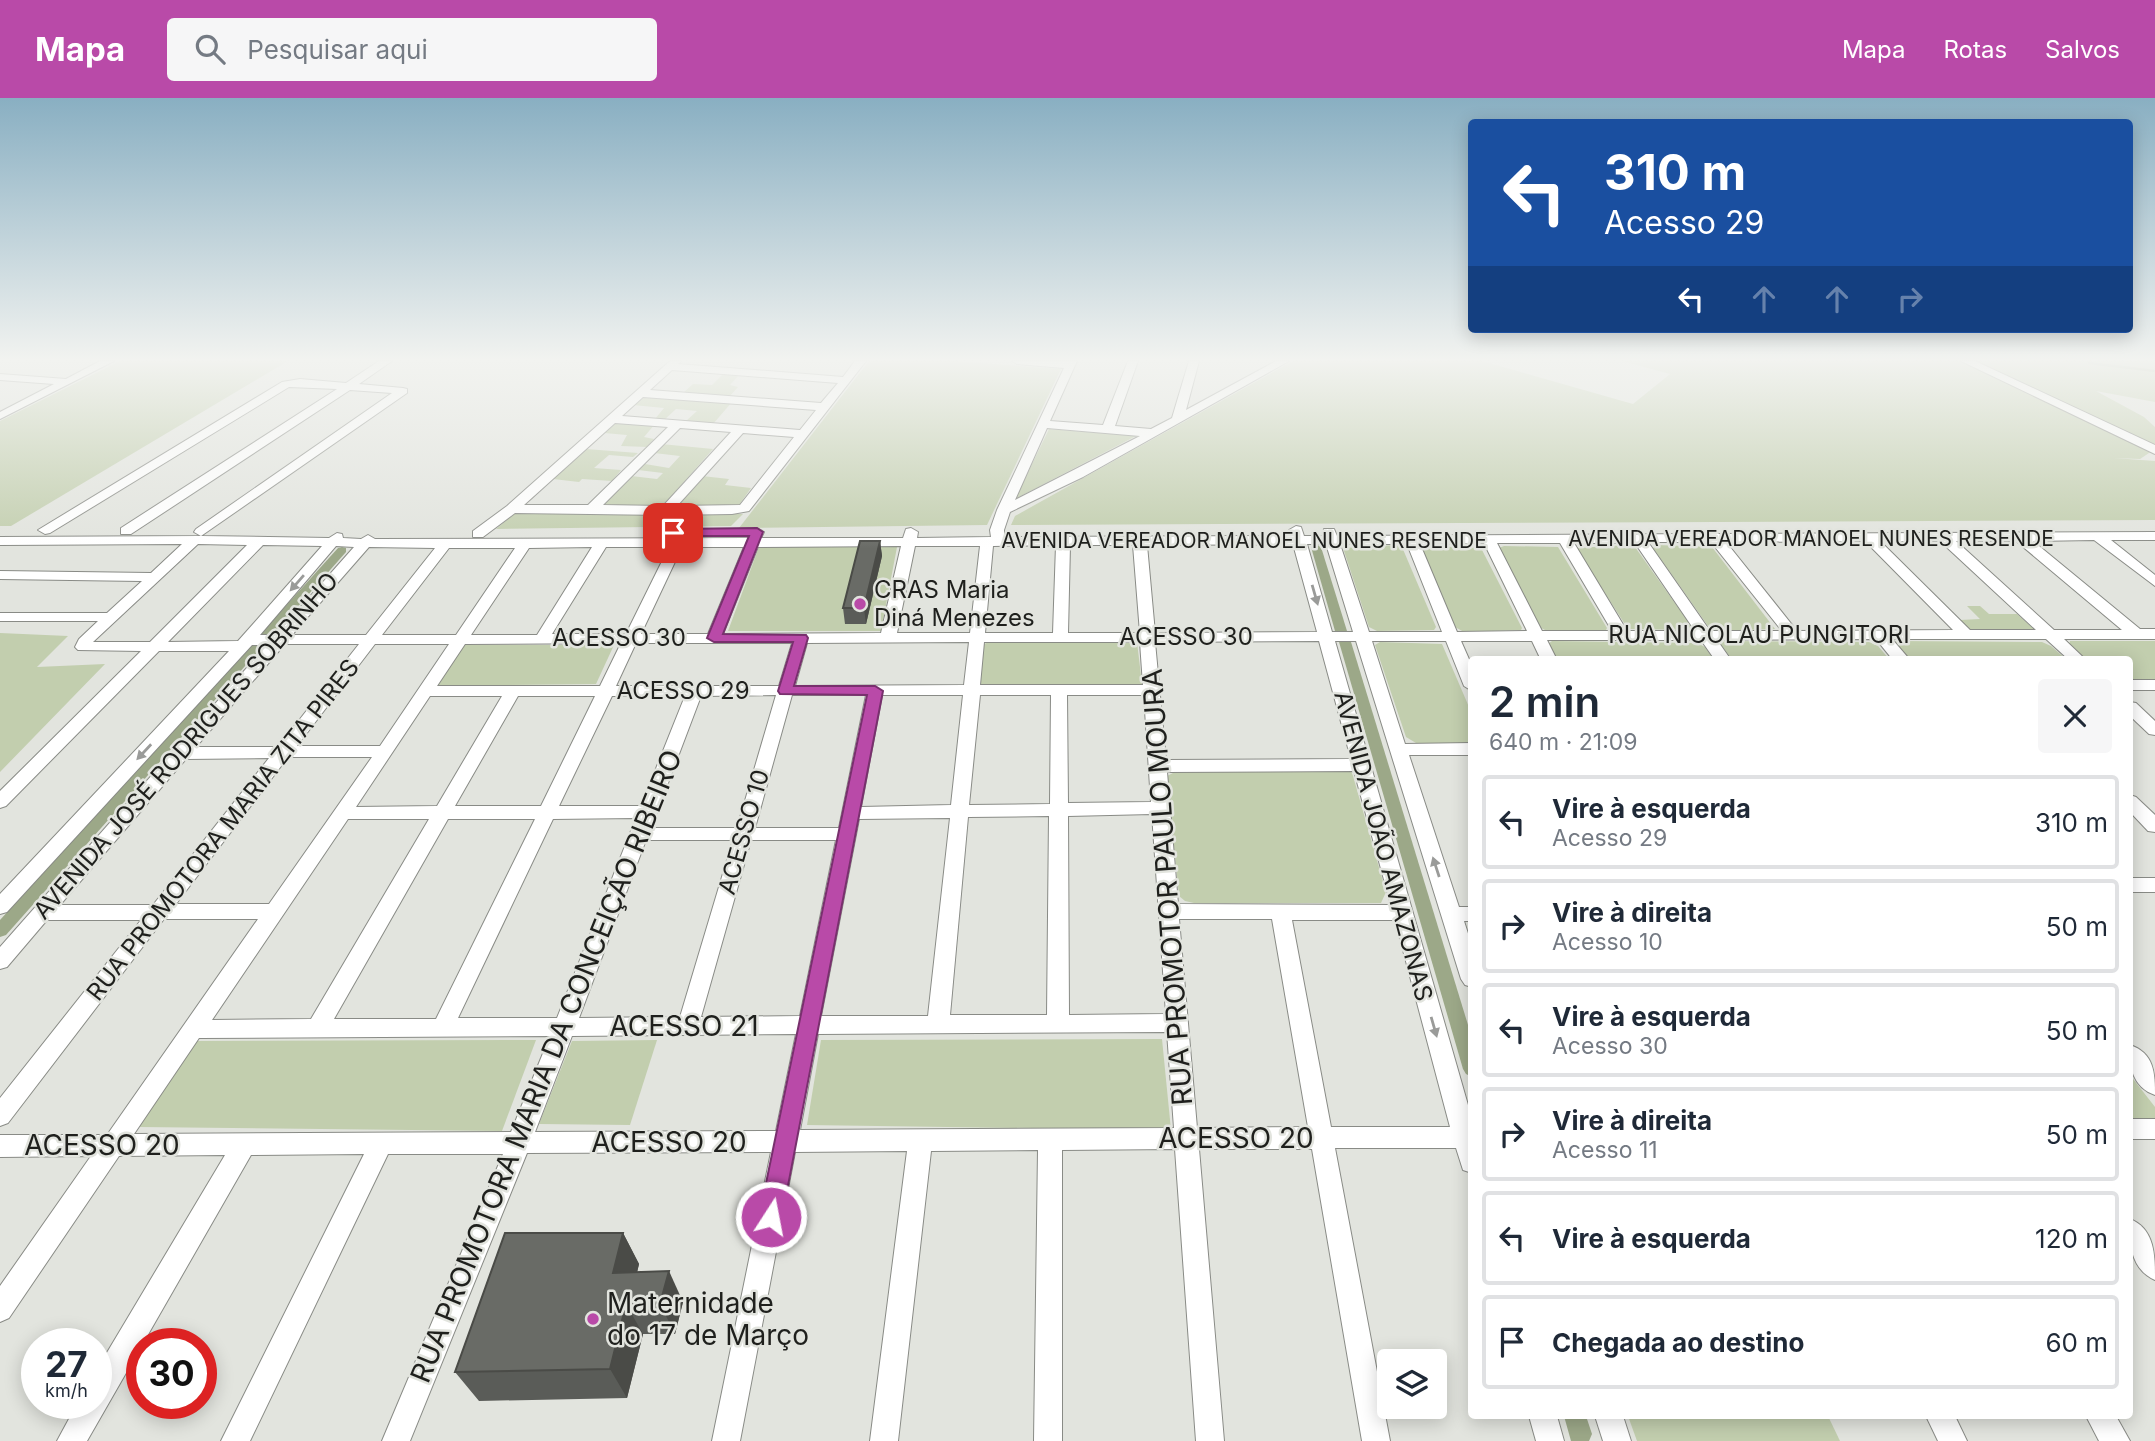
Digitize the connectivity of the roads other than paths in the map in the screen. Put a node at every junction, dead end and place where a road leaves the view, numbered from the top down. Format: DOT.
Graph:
graph roads {
  1 [pos="223,424"];
  2 [pos="291,424"];
  3 [pos="357,424"];
  4 [pos="608,424"];
  5 [pos="674,424"];
  6 [pos="677,424"];
  7 [pos="811,424"];
  8 [pos="1043,424"];
  9 [pos="1110,424"];
  10 [pos="1168,424"];
  11 [pos="2105,424"];
  12 [pos="740,429"];
  13 [pos="1108,429"];
  14 [pos="1152,433"];
  15 [pos="803,434"];
  16 [pos="2155,450"];
  17 [pos="512,509"];
  18 [pos="591,510"];
  19 [pos="665,510"];
  20 [pos="1004,510"];
  21 [pos="2155,526"];
  22 [pos="0,530"];
  23 [pos="45,530"];
  24 [pos="126,531"];
  25 [pos="1712,533"];
  26 [pos="1865,533"];
  27 [pos="478,534"];
  28 [pos="1297,535"];
  29 [pos="1330,535"];
  30 [pos="198,536"];
  31 [pos="910,536"];
  32 [pos="2155,536"];
  33 [pos="755,537"];
  34 [pos="994,537"];
  35 [pos="2020,537"];
  36 [pos="2098,537"];
  37 [pos="1945,538"];
  38 [pos="335,540"];
  39 [pos="376,540"];
  40 [pos="1412,540"];
  41 [pos="1489,540"];
  42 [pos="1565,540"];
  43 [pos="1639,540"];
  44 [pos="0,541"];
  45 [pos="259,541"];
  46 [pos="1063,541"];
  47 [pos="1140,541"];
  48 [pos="602,542"];
  49 [pos="678,542"];
  50 [pos="525,543"];
  51 [pos="445,544"];
  52 [pos="0,575"];
  53 [pos="154,577"];
  54 [pos="2155,582"];
  55 [pos="0,617"];
  56 [pos="110,618"];
  57 [pos="1879,634"];
  58 [pos="1965,634"];
  59 [pos="2050,634"];
  60 [pos="2136,634"];
  61 [pos="2155,634"];
  62 [pos="1622,635"];
  63 [pos="1706,635"];
  64 [pos="1793,635"];
  65 [pos="1326,636"];
  66 [pos="1363,636"];
  67 [pos="1451,636"];
  68 [pos="1536,636"];
  69 [pos="1060,637"];
  70 [pos="1147,637"];
  71 [pos="631,638"];
  72 [pos="714,638"];
  73 [pos="801,638"];
  74 [pos="888,638"];
  75 [pos="977,638"];
  76 [pos="281,639"];
  77 [pos="371,639"];
  78 [pos="459,639"];
  79 [pos="542,639"];
  80 [pos="245,643"];
  81 [pos="156,648"];
  82 [pos="1547,656"];
  83 [pos="1720,656"];
  84 [pos="1898,656"];
  85 [pos="2074,656"];
  86 [pos="1468,676"];
  87 [pos="2133,685"];
  88 [pos="2155,685"];
  89 [pos="1059,690"];
  90 [pos="1152,690"];
  91 [pos="423,691"];
  92 [pos="513,691"];
  93 [pos="605,691"];
  94 [pos="695,691"];
  95 [pos="786,691"];
  96 [pos="875,691"];
  97 [pos="971,691"];
  98 [pos="2133,710"];
  99 [pos="2155,730"];
  100 [pos="1468,749"];
  101 [pos="1399,750"];
  102 [pos="385,751"];
  103 [pos="181,753"];
  104 [pos="284,754"];
  105 [pos="1360,765"];
  106 [pos="1158,766"];
  107 [pos="0,802"];
  108 [pos="2140,805"];
  109 [pos="1161,808"];
  110 [pos="1058,810"];
  111 [pos="959,811"];
  112 [pos="546,812"];
  113 [pos="648,812"];
  114 [pos="340,813"];
  115 [pos="442,813"];
  116 [pos="849,823"];
  117 [pos="2155,826"];
  118 [pos="639,834"];
  119 [pos="743,834"];
  120 [pos="2133,885"];
  121 [pos="2155,885"];
  122 [pos="0,907"];
  123 [pos="273,911"];
  124 [pos="1169,911"];
  125 [pos="1281,912"];
  126 [pos="158,913"];
  127 [pos="1401,913"];
  128 [pos="41,914"];
  129 [pos="1468,914"];
  130 [pos="1451,915"];
  131 [pos="0,961"];
  132 [pos="1468,967"];
  133 [pos="1177,1023"];
  134 [pos="1058,1024"];
  135 [pos="938,1025"];
  136 [pos="688,1026"];
  137 [pos="808,1026"];
  138 [pos="564,1027"];
  139 [pos="442,1028"];
  140 [pos="191,1029"];
  141 [pos="317,1029"];
  142 [pos="2133,1058"];
  143 [pos="2155,1085"];
  144 [pos="0,1116"];
  145 [pos="2133,1129"];
  146 [pos="2155,1129"];
  147 [pos="1465,1137"];
  148 [pos="1322,1138"];
  149 [pos="1050,1139"];
  150 [pos="1186,1139"];
  151 [pos="920,1140"];
  152 [pos="786,1141"];
  153 [pos="519,1143"];
  154 [pos="244,1144"];
  155 [pos="381,1144"];
  156 [pos="111,1145"];
  157 [pos="0,1146"];
  158 [pos="1468,1148"];
  159 [pos="2133,1235"];
  160 [pos="2155,1267"];
  161 [pos="0,1309"];
  162 [pos="112,1371"];
  163 [pos="84,1419"];
  164 [pos="1544,1419"];
  165 [pos="1610,1419"];
  166 [pos="1942,1419"];
  167 [pos="2102,1419"];
  168 [pos="71,1441"];
  169 [pos="235,1441"];
  170 [pos="396,1441"];
  171 [pos="726,1441"];
  172 [pos="884,1441"];
  173 [pos="1048,1441"];
  174 [pos="1210,1441"];
  175 [pos="1376,1441"];
  176 [pos="1550,1441"];
  177 [pos="1617,1441"];
  178 [pos="1953,1441"];
  179 [pos="2116,1441"];
  1 -- 23 [label="street"];
  2 -- 24 [label="street"];
  3 -- 30 [label="street"];
  4 -- 17 [label="street"];
  5 -- 6 [label="street"];
  6 -- 12 [label="street"];
  6 -- 18 [label="street"];
  7 -- 15 [label="street"];
  8 -- 13 [label="street"];
  8 -- 20 [label="street"];
  9 -- 13 [label="street"];
  10 -- 14 [label="street"];
  11 -- 16 [label="street"];
  12 -- 15 [label="street"];
  12 -- 19 [label="street"];
  13 -- 14 [label="street"];
  14 -- 20 [label="street"];
  15 -- 19 [label="street"];
  17 -- 18 [label="street"];
  17 -- 27 [label="street"];
  18 -- 19 [label="street"];
  20 -- 34 [label="street"];
  21 -- 26 [label="street, AVENIDA VEREADOR MANOEL NUNES RESENDE"];
  22 -- 23 [label="street"];
  23 -- 24 [label="street"];
  24 -- 30 [label="street"];
  25 -- 26 [label="street, AVENIDA VEREADOR MANOEL NUNES RESENDE"];
  25 -- 29 [label="street, AVENIDA VEREADOR MANOEL NUNES RESENDE"];
  25 -- 43 [label="street, AVENIDA VEREADOR MANOEL NUNES RESENDE"];
  25 -- 64 [label="street"];
  26 -- 37 [label="street, AVENIDA VEREADOR MANOEL NUNES RESENDE"];
  26 -- 58 [label="street"];
  27 -- 33 [label="street, AVENIDA VEREADOR MANOEL NUNES RESENDE"];
  27 -- 39 [label="street, AVENIDA VEREADOR MANOEL NUNES RESENDE"];
  28 -- 29 [label="street, AVENIDA VEREADOR MANOEL NUNES RESENDE"];
  28 -- 34 [label="street, AVENIDA VEREADOR MANOEL NUNES RESENDE"];
  28 -- 47 [label="street, AVENIDA VEREADOR MANOEL NUNES RESENDE"];
  28 -- 65 [label="street, AVENIDA JOÃO AMAZONAS, one-way"];
  29 -- 40 [label="street, AVENIDA VEREADOR MANOEL NUNES RESENDE"];
  29 -- 66 [label="street, AVENIDA JOÃO AMAZONAS"];
  30 -- 38 [label="street"];
  30 -- 44 [label="street"];
  30 -- 45 [label="street"];
  30 -- 53 [label="street"];
  31 -- 33 [label="street, AVENIDA VEREADOR MANOEL NUNES RESENDE"];
  31 -- 34 [label="street, AVENIDA VEREADOR MANOEL NUNES RESENDE"];
  31 -- 74 [label="street"];
  32 -- 36 [label="street, AVENIDA VEREADOR MANOEL NUNES RESENDE"];
  33 -- 49 [label="street, AVENIDA VEREADOR MANOEL NUNES RESENDE"];
  33 -- 72 [label="street"];
  34 -- 46 [label="street, AVENIDA VEREADOR MANOEL NUNES RESENDE"];
  34 -- 75 [label="street"];
  35 -- 36 [label="street, AVENIDA VEREADOR MANOEL NUNES RESENDE"];
  35 -- 37 [label="street, AVENIDA VEREADOR MANOEL NUNES RESENDE"];
  35 -- 60 [label="street"];
  36 -- 54 [label="street"];
  37 -- 59 [label="street"];
  38 -- 39 [label="street, AVENIDA VEREADOR MANOEL NUNES RESENDE"];
  38 -- 39 [label="street"];
  38 -- 45 [label="street"];
  38 -- 80 [label="street, AVENIDA JOSÉ RODRIGUES SOBRINHO, one-way"];
  39 -- 51 [label="street, AVENIDA VEREADOR MANOEL NUNES RESENDE"];
  39 -- 76 [label="street, AVENIDA JOSÉ RODRIGUES SOBRINHO"];
  40 -- 41 [label="street, AVENIDA VEREADOR MANOEL NUNES RESENDE"];
  40 -- 67 [label="street"];
  41 -- 42 [label="street, AVENIDA VEREADOR MANOEL NUNES RESENDE"];
  41 -- 68 [label="street"];
  42 -- 43 [label="street, AVENIDA VEREADOR MANOEL NUNES RESENDE"];
  42 -- 62 [label="street"];
  43 -- 63 [label="street"];
  45 -- 81 [label="street"];
  46 -- 47 [label="street, AVENIDA VEREADOR MANOEL NUNES RESENDE"];
  46 -- 69 [label="street"];
  47 -- 70 [label="street, RUA PROMOTOR PAULO MOURA"];
  48 -- 49 [label="street, AVENIDA VEREADOR MANOEL NUNES RESENDE"];
  48 -- 50 [label="street, AVENIDA VEREADOR MANOEL NUNES RESENDE"];
  48 -- 79 [label="street"];
  49 -- 71 [label="street"];
  50 -- 51 [label="street, AVENIDA VEREADOR MANOEL NUNES RESENDE"];
  50 -- 78 [label="street"];
  51 -- 77 [label="street, RUA PROMOTORA MARIA ZITA PIRES"];
  52 -- 53 [label="street"];
  53 -- 56 [label="street"];
  55 -- 56 [label="street"];
  56 -- 81 [label="street, ACESSO 30"];
  57 -- 58 [label="street, RUA NICOLAU PUNGITORI"];
  57 -- 64 [label="street, RUA NICOLAU PUNGITORI"];
  57 -- 84 [label="street"];
  58 -- 59 [label="street, RUA NICOLAU PUNGITORI"];
  59 -- 60 [label="street, RUA NICOLAU PUNGITORI"];
  59 -- 85 [label="street"];
  60 -- 61 [label="street, RUA NICOLAU PUNGITORI"];
  62 -- 63 [label="street, RUA NICOLAU PUNGITORI"];
  62 -- 68 [label="street, RUA NICOLAU PUNGITORI"];
  63 -- 64 [label="street, RUA NICOLAU PUNGITORI"];
  63 -- 83 [label="street"];
  65 -- 66 [label="street, ACESSO 30"];
  65 -- 70 [label="street, ACESSO 30"];
  65 -- 105 [label="street, AVENIDA JOÃO AMAZONAS"];
  66 -- 67 [label="street, RUA NICOLAU PUNGITORI"];
  66 -- 101 [label="street, AVENIDA JOÃO AMAZONAS"];
  67 -- 68 [label="street, RUA NICOLAU PUNGITORI"];
  67 -- 86 [label="street"];
  68 -- 82 [label="street"];
  69 -- 70 [label="street, ACESSO 30"];
  69 -- 75 [label="street, ACESSO 30"];
  70 -- 90 [label="street, RUA PROMOTOR PAULO MOURA"];
  71 -- 72 [label="street, ACESSO 30"];
  71 -- 79 [label="street, ACESSO 30"];
  71 -- 93 [label="street"];
  72 -- 73 [label="street, ACESSO 30"];
  73 -- 74 [label="street, ACESSO 30"];
  73 -- 95 [label="street, ACESSO 10"];
  74 -- 75 [label="street, ACESSO 30"];
  75 -- 97 [label="street"];
  76 -- 77 [label="street, ACESSO 30"];
  76 -- 80 [label="street, ACESSO 30"];
  76 -- 103 [label="street, AVENIDA JOSÉ RODRIGUES SOBRINHO"];
  77 -- 78 [label="street, ACESSO 30"];
  77 -- 104 [label="street, RUA PROMOTORA MARIA ZITA PIRES"];
  78 -- 79 [label="street, ACESSO 30"];
  78 -- 91 [label="street"];
  80 -- 81 [label="street, ACESSO 30"];
  80 -- 122 [label="street, AVENIDA JOSÉ RODRIGUES SOBRINHO, one-way"];
  81 -- 107 [label="street"];
  87 -- 88 [label="street"];
  89 -- 90 [label="street, ACESSO 29"];
  89 -- 97 [label="street, ACESSO 29"];
  89 -- 110 [label="street"];
  90 -- 106 [label="street, RUA PROMOTOR PAULO MOURA"];
  91 -- 92 [label="street, ACESSO 29"];
  91 -- 102 [label="street"];
  92 -- 93 [label="street, ACESSO 29"];
  92 -- 115 [label="street"];
  93 -- 94 [label="street, ACESSO 29"];
  93 -- 112 [label="street"];
  94 -- 95 [label="street, ACESSO 29"];
  94 -- 113 [label="street, RUA PROMOTORA MARIA DA CONCEIÇÃO RIBEIRO"];
  95 -- 96 [label="street, ACESSO 29"];
  95 -- 119 [label="street, ACESSO 10"];
  96 -- 97 [label="street, ACESSO 29"];
  96 -- 116 [label="street"];
  97 -- 111 [label="street"];
  98 -- 99 [label="street"];
  100 -- 101 [label="street"];
  130 -- 101 [label="street, AVENIDA JOÃO AMAZONAS, one-way"];
  102 -- 104 [label="street"];
  102 -- 114 [label="street"];
  103 -- 104 [label="street"];
  103 -- 128 [label="street, AVENIDA JOSÉ RODRIGUES SOBRINHO"];
  104 -- 126 [label="street, RUA PROMOTORA MARIA ZITA PIRES"];
  105 -- 106 [label="street"];
  105 -- 127 [label="street, AVENIDA JOÃO AMAZONAS"];
  106 -- 109 [label="street, RUA PROMOTOR PAULO MOURA"];
  108 -- 117 [label="street"];
  109 -- 110 [label="street"];
  109 -- 124 [label="street, RUA PROMOTOR PAULO MOURA"];
  110 -- 111 [label="street"];
  110 -- 134 [label="street"];
  111 -- 116 [label="street"];
  111 -- 135 [label="street"];
  112 -- 113 [label="street"];
  112 -- 115 [label="street"];
  112 -- 139 [label="street"];
  113 -- 118 [label="street, RUA PROMOTORA MARIA DA CONCEIÇÃO RIBEIRO"];
  114 -- 115 [label="street"];
  114 -- 123 [label="street"];
  115 -- 141 [label="street"];
  116 -- 119 [label="street"];
  116 -- 137 [label="street"];
  118 -- 119 [label="street"];
  118 -- 138 [label="street, RUA PROMOTORA MARIA DA CONCEIÇÃO RIBEIRO"];
  119 -- 136 [label="street, ACESSO 10"];
  120 -- 121 [label="street"];
  123 -- 126 [label="street"];
  123 -- 140 [label="street"];
  124 -- 125 [label="street"];
  124 -- 133 [label="street, RUA PROMOTOR PAULO MOURA"];
  125 -- 127 [label="street"];
  125 -- 148 [label="street"];
  126 -- 128 [label="street"];
  126 -- 144 [label="street, RUA PROMOTORA MARIA ZITA PIRES"];
  127 -- 147 [label="street, AVENIDA JOÃO AMAZONAS, one-way"];
  128 -- 131 [label="street, AVENIDA JOSÉ RODRIGUES SOBRINHO"];
  129 -- 130 [label="street"];
  130 -- 132 [label="street, AVENIDA JOÃO AMAZONAS"];
  133 -- 134 [label="street, ACESSO 21"];
  133 -- 150 [label="street, RUA PROMOTOR PAULO MOURA"];
  134 -- 135 [label="street, ACESSO 21"];
  135 -- 137 [label="street, ACESSO 21"];
  136 -- 137 [label="street, ACESSO 21"];
  136 -- 138 [label="street, ACESSO 21"];
  137 -- 152 [label="street"];
  138 -- 139 [label="street, ACESSO 21"];
  138 -- 153 [label="street, RUA PROMOTORA MARIA DA CONCEIÇÃO RIBEIRO"];
  139 -- 141 [label="street, ACESSO 21"];
  140 -- 141 [label="street, ACESSO 21"];
  140 -- 156 [label="street"];
  142 -- 143 [label="street"];
  145 -- 146 [label="street"];
  147 -- 148 [label="street, ACESSO 20"];
  147 -- 158 [label="street, AVENIDA JOÃO AMAZONAS"];
  148 -- 150 [label="street, ACESSO 20"];
  148 -- 175 [label="street"];
  149 -- 150 [label="street, ACESSO 20"];
  149 -- 151 [label="street, ACESSO 20"];
  149 -- 173 [label="street"];
  150 -- 174 [label="street, RUA PROMOTOR PAULO MOURA"];
  151 -- 152 [label="street, ACESSO 20"];
  151 -- 172 [label="street"];
  152 -- 153 [label="street, ACESSO 20"];
  152 -- 171 [label="street"];
  153 -- 155 [label="street, ACESSO 20"];
  153 -- 170 [label="street, RUA PROMOTORA MARIA DA CONCEIÇÃO RIBEIRO"];
  154 -- 155 [label="street, ACESSO 20"];
  154 -- 156 [label="street, ACESSO 20"];
  154 -- 162 [label="street"];
  155 -- 169 [label="street"];
  156 -- 157 [label="street, ACESSO 20"];
  156 -- 161 [label="street"];
  159 -- 160 [label="street"];
  163 -- 168 [label="street"];
  164 -- 176 [label="street"];
  165 -- 177 [label="street"];
  166 -- 178 [label="street"];
  167 -- 179 [label="street"];
}
